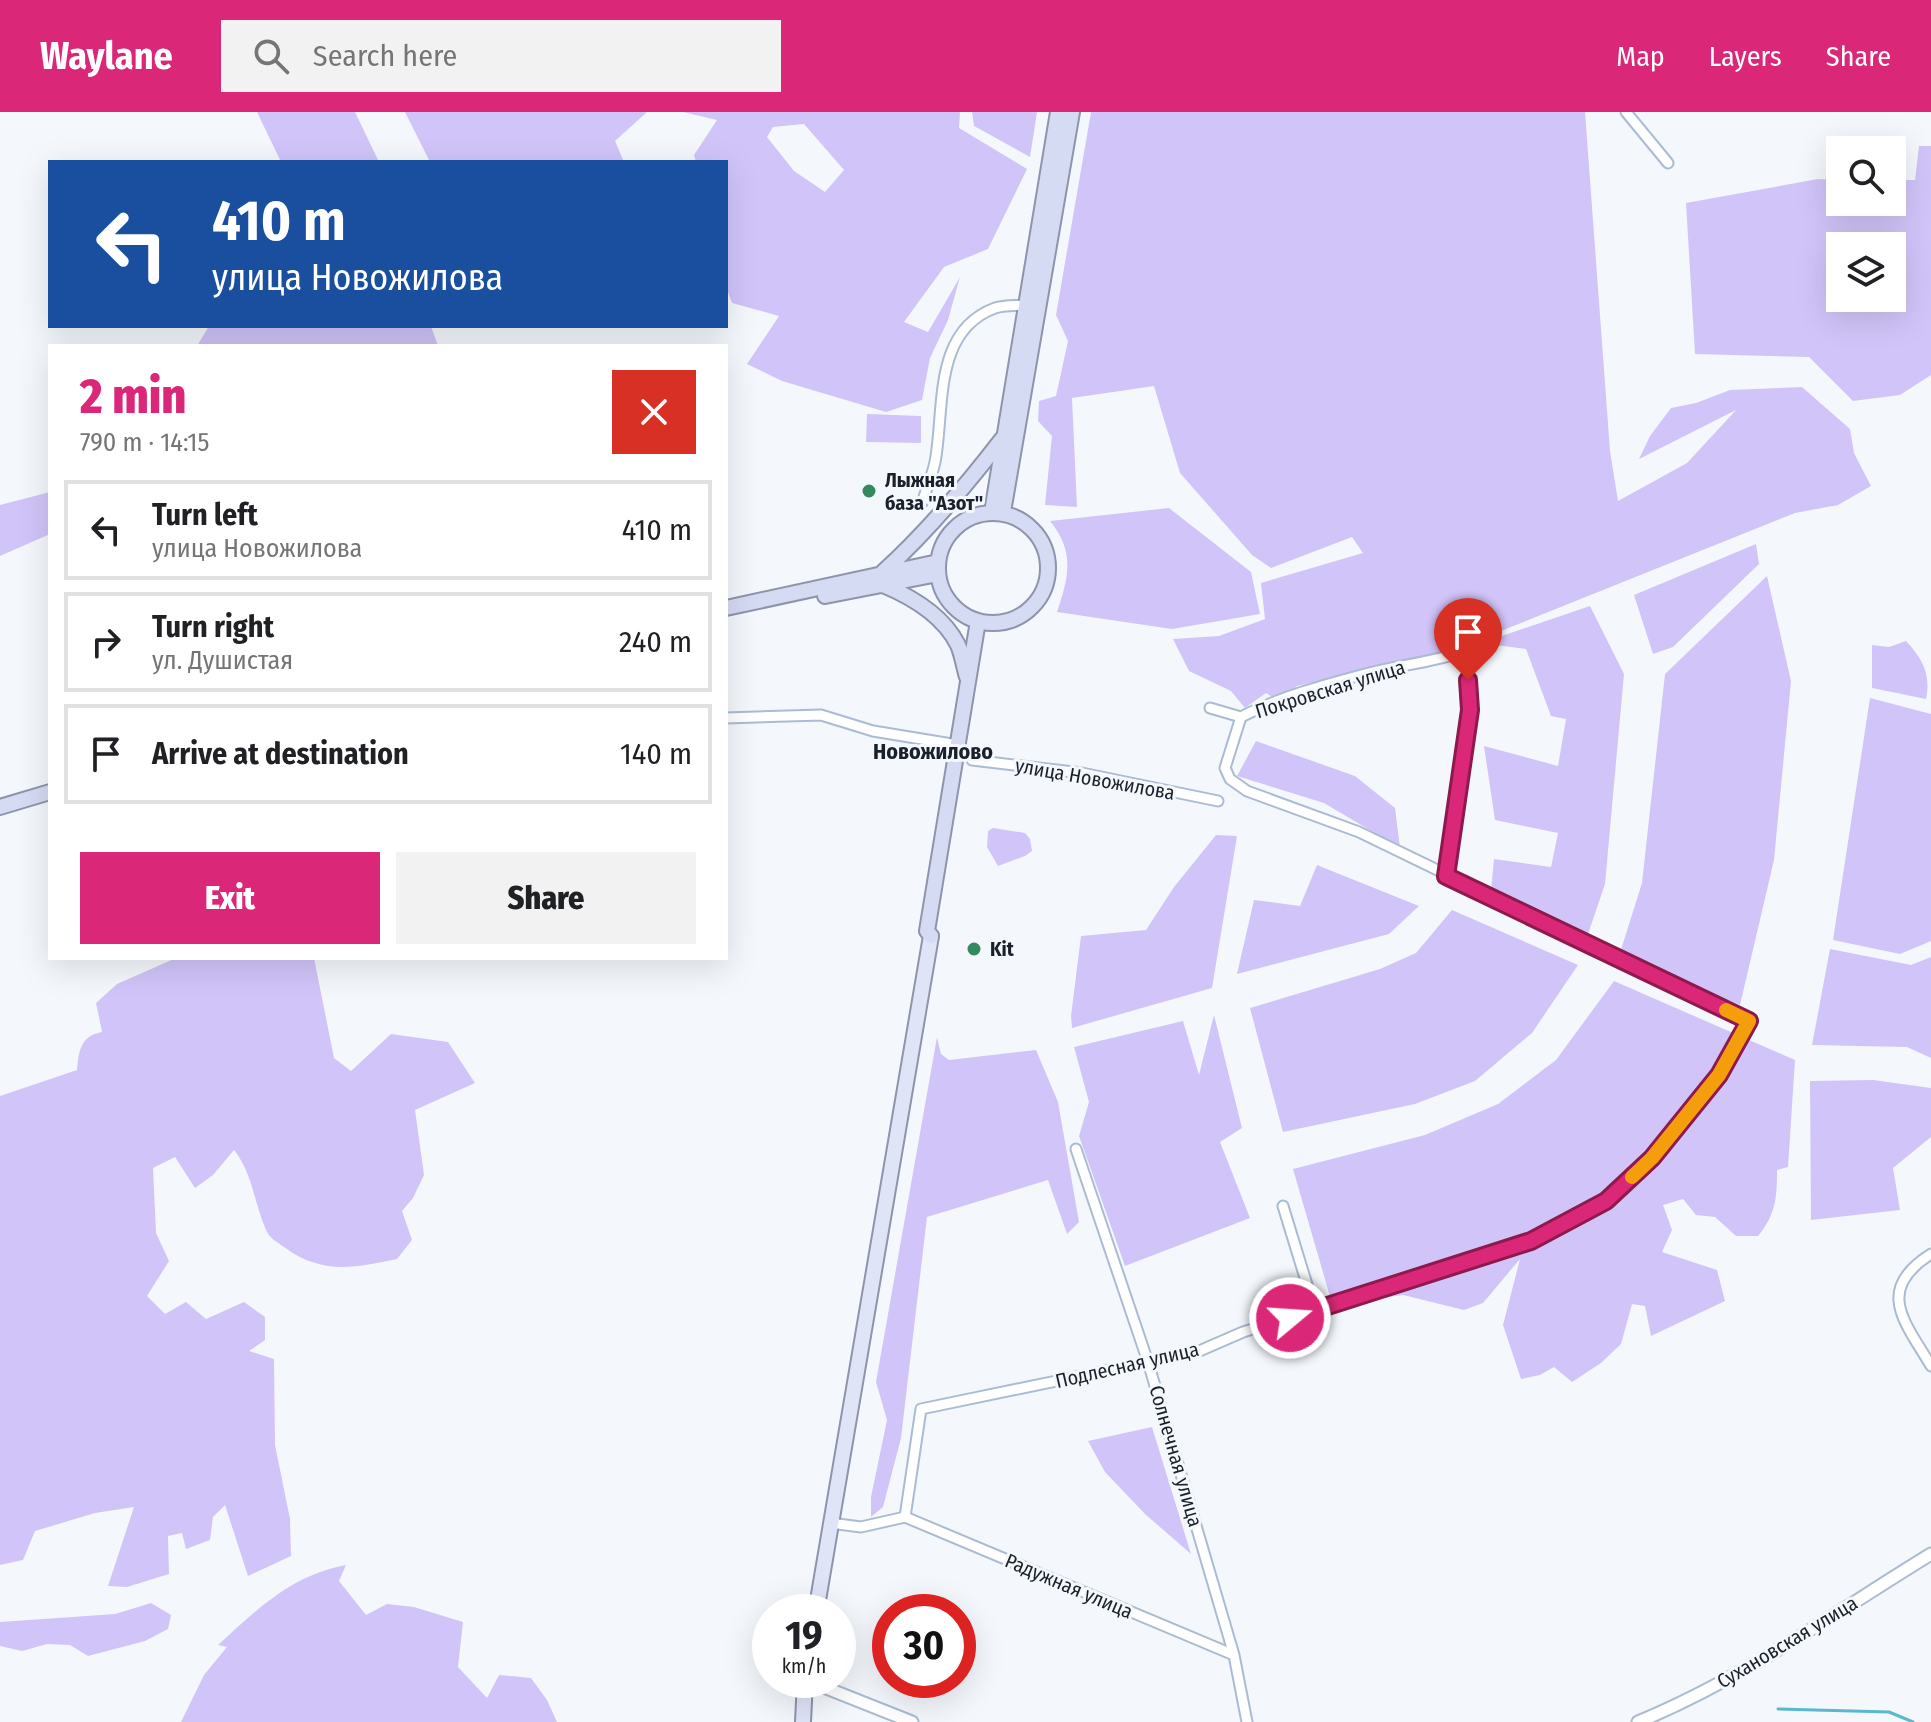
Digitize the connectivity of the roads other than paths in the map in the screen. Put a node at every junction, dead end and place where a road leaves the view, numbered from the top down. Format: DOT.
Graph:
graph roads {
  1 [pos="1058,112"];
  2 [pos="1072,112"];
  3 [pos="1626,112"];
  4 [pos="1668,163"];
  5 [pos="1026,305"];
  6 [pos="1004,435"];
  7 [pos="922,503"];
  8 [pos="997,512"];
  9 [pos="938,568"];
  10 [pos="882,580"];
  11 [pos="728,608"];
  12 [pos="728,615"];
  13 [pos="982,622"];
  14 [pos="968,681"];
  15 [pos="1210,708"];
  16 [pos="1241,717"];
  17 [pos="728,718"];
  18 [pos="952,744"];
  19 [pos="972,760"];
  20 [pos="48,785"];
  21 [pos="48,793"];
  22 [pos="0,799"];
  23 [pos="1218,801"];
  24 [pos="0,807"];
  25 [pos="1446,876"];
  26 [pos="931,936"];
  27 [pos="1076,1149"];
  28 [pos="1283,1206"];
  29 [pos="1931,1254"];
  30 [pos="1290,1318"];
  31 [pos="1148,1362"];
  32 [pos="1931,1366"];
  33 [pos="905,1517"];
  34 [pos="830,1523"];
  35 [pos="1931,1554"];
  36 [pos="819,1594"];
  37 [pos="1234,1655"];
  38 [pos="804,1698"];
  39 [pos="851,1698"];
  40 [pos="803,1722"];
  41 [pos="912,1722"];
  42 [pos="1247,1722"];
  43 [pos="1638,1722"];
  1 -- 5 [label="highway"];
  2 -- 8 [label="highway"];
  3 -- 4 [label="street"];
  5 -- 6 [label="highway"];
  5 -- 7 [label="street"];
  6 -- 8 [label="highway"];
  6 -- 10 [label="highway"];
  8 -- 9 [label="highway"];
  8 -- 13 [label="highway"];
  9 -- 10 [label="highway"];
  9 -- 13 [label="highway"];
  10 -- 11 [label="highway"];
  10 -- 12 [label="highway"];
  10 -- 14 [label="highway"];
  13 -- 14 [label="highway"];
  13 -- 26 [label="highway"];
  14 -- 26 [label="highway"];
  15 -- 16 [label="street"];
  16 -- 25 [label="street"];
  16 -- 25 [label="street, Покровская улица"];
  17 -- 18 [label="street"];
  19 -- 23 [label="street, улица Новожилова"];
  20 -- 22 [label="highway"];
  21 -- 24 [label="highway"];
  25 -- 30 [label="street, Подлесная улица"];
  26 -- 34 [label="main road"];
  27 -- 31 [label="street, Солнечная улица"];
  28 -- 30 [label="street"];
  29 -- 32 [label="street"];
  30 -- 31 [label="street, Подлесная улица"];
  31 -- 33 [label="street, Подлесная улица"];
  31 -- 37 [label="street, Солнечная улица"];
  33 -- 34 [label="street"];
  33 -- 37 [label="street, Радужная улица"];
  34 -- 36 [label="main road"];
  35 -- 43 [label="street, Сухановская улица"];
  37 -- 42 [label="street, Солнечная улица"];
  38 -- 40 [label="main road"];
  39 -- 41 [label="street"];
}
